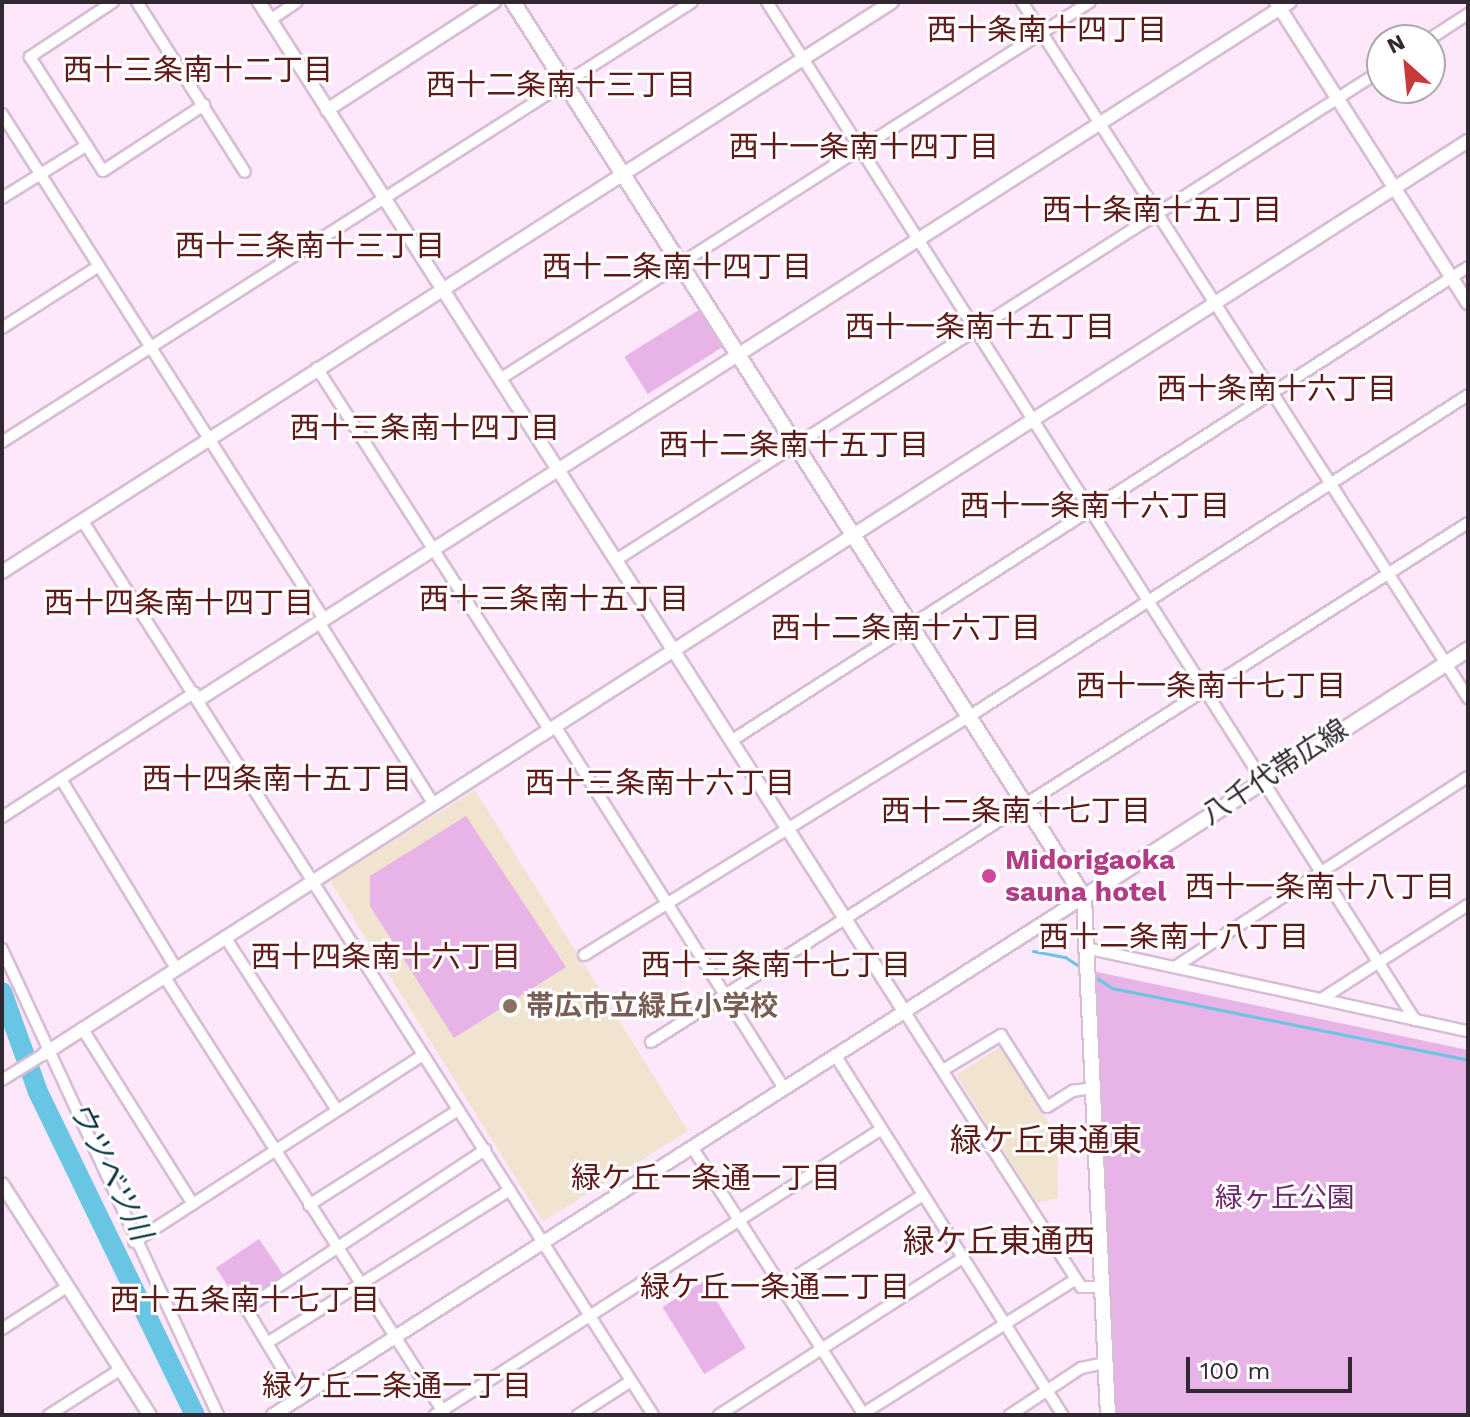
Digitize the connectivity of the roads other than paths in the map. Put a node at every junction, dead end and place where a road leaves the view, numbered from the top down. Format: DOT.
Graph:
graph roads {
  1 [pos="113,2"];
  2 [pos="137,2"];
  3 [pos="259,2"];
  4 [pos="297,2"];
  5 [pos="494,2"];
  6 [pos="513,2"];
  7 [pos="692,2"];
  8 [pos="767,2"];
  9 [pos="892,2"];
  10 [pos="1022,2"];
  11 [pos="1090,2"];
  12 [pos="1282,4"];
  13 [pos="1468,14"];
  14 [pos="270,20"];
  15 [pos="1446,28"];
  16 [pos="1042,32"];
  17 [pos="803,58"];
  18 [pos="1366,81"];
  19 [pos="565,84"];
  20 [pos="1338,99"];
  21 [pos="204,105"];
  22 [pos="327,110"];
  23 [pos="2,114"];
  24 [pos="1100,124"];
  25 [pos="1468,141"];
  26 [pos="87,145"];
  27 [pos="861,149"];
  28 [pos="245,172"];
  29 [pos="42,173"];
  30 [pos="623,174"];
  31 [pos="1394,188"];
  32 [pos="383,197"];
  33 [pos="2,198"];
  34 [pos="1157,214"];
  35 [pos="919,239"];
  36 [pos="681,265"];
  37 [pos="99,266"];
  38 [pos="1468,267"];
  39 [pos="1451,278"];
  40 [pos="443,288"];
  41 [pos="1468,303"];
  42 [pos="1215,304"];
  43 [pos="2,328"];
  44 [pos="976,329"];
  45 [pos="151,348"];
  46 [pos="739,354"];
  47 [pos="317,368"];
  48 [pos="500,379"];
  49 [pos="1272,394"];
  50 [pos="1468,395"];
  51 [pos="1035,420"];
  52 [pos="208,438"];
  53 [pos="2,442"];
  54 [pos="795,444"];
  55 [pos="558,469"];
  56 [pos="1330,484"];
  57 [pos="1092,510"];
  58 [pos="82,520"];
  59 [pos="1468,523"];
  60 [pos="854,536"];
  61 [pos="434,548"];
  62 [pos="616,560"];
  63 [pos="2,572"];
  64 [pos="1388,574"];
  65 [pos="1150,599"];
  66 [pos="322,621"];
  67 [pos="911,627"];
  68 [pos="675,650"];
  69 [pos="1468,650"];
  70 [pos="1446,664"];
  71 [pos="1207,690"];
  72 [pos="196,697"];
  73 [pos="1468,698"];
  74 [pos="970,716"];
  75 [pos="552,728"];
  76 [pos="731,741"];
  77 [pos="1468,777"];
  78 [pos="1265,778"];
  79 [pos="61,779"];
  80 [pos="433,803"];
  81 [pos="1027,806"];
  82 [pos="2,817"];
  83 [pos="788,830"];
  84 [pos="1322,871"];
  85 [pos="313,881"];
  86 [pos="1084,897"];
  87 [pos="1468,905"];
  88 [pos="666,906"];
  89 [pos="846,920"];
  90 [pos="225,937"];
  91 [pos="1086,948"];
  92 [pos="2,949"];
  93 [pos="584,955"];
  94 [pos="1381,960"];
  95 [pos="1175,967"];
  96 [pos="176,968"];
  97 [pos="164,976"];
  98 [pos="724,995"];
  99 [pos="1323,998"];
  100 [pos="904,1011"];
  101 [pos="1415,1020"];
  102 [pos="82,1028"];
  103 [pos="1468,1031"];
  104 [pos="651,1042"];
  105 [pos="47,1052"];
  106 [pos="423,1055"];
  107 [pos="835,1055"];
  108 [pos="943,1070"];
  109 [pos="2,1080"];
  110 [pos="784,1088"];
  111 [pos="1093,1088"];
  112 [pos="337,1110"];
  113 [pos="458,1110"];
  114 [pos="880,1130"];
  115 [pos="692,1147"];
  116 [pos="274,1150"];
  117 [pos="485,1150"];
  118 [pos="2,1184"];
  119 [pos="510,1190"];
  120 [pos="923,1195"];
  121 [pos="193,1204"];
  122 [pos="309,1205"];
  123 [pos="739,1219"];
  124 [pos="134,1242"];
  125 [pos="543,1243"];
  126 [pos="335,1248"];
  127 [pos="963,1258"];
  128 [pos="1076,1279"];
  129 [pos="361,1286"];
  130 [pos="781,1286"];
  131 [pos="67,1287"];
  132 [pos="1102,1287"];
  133 [pos="590,1315"];
  134 [pos="1005,1323"];
  135 [pos="2,1329"];
  136 [pos="396,1338"];
  137 [pos="267,1343"];
  138 [pos="822,1350"];
  139 [pos="1105,1363"];
  140 [pos="121,1369"];
  141 [pos="631,1381"];
  142 [pos="1048,1391"];
  143 [pos="300,1398"];
  144 [pos="441,1413"];
  145 [pos="49,1415"];
  146 [pos="150,1415"];
  147 [pos="218,1415"];
  148 [pos="273,1415"];
  149 [pos="578,1415"];
  150 [pos="653,1415"];
  151 [pos="719,1415"];
  152 [pos="863,1415"];
  153 [pos="1010,1415"];
  154 [pos="1063,1415"];
  155 [pos="1108,1415"];
  1 -- 26 [label="street"];
  2 -- 21 [label="street"];
  3 -- 14 [label="street"];
  4 -- 14 [label="street"];
  5 -- 22 [label="street"];
  6 -- 19 [label="main road"];
  7 -- 19 [label="street"];
  8 -- 17 [label="street"];
  9 -- 17 [label="street"];
  10 -- 16 [label="street"];
  11 -- 16 [label="street"];
  12 -- 20 [label="street"];
  12 -- 24 [label="street"];
  13 -- 15 [label="street"];
  14 -- 22 [label="street"];
  16 -- 24 [label="street"];
  16 -- 27 [label="street"];
  17 -- 27 [label="street"];
  17 -- 30 [label="street"];
  18 -- 20 [label="street"];
  19 -- 30 [label="main road"];
  19 -- 32 [label="street"];
  20 -- 31 [label="street"];
  20 -- 34 [label="street"];
  21 -- 26 [label="street"];
  21 -- 28 [label="street"];
  22 -- 32 [label="street"];
  23 -- 29 [label="street"];
  24 -- 34 [label="street"];
  24 -- 35 [label="street"];
  25 -- 31 [label="street"];
  26 -- 29 [label="street"];
  27 -- 35 [label="street"];
  27 -- 36 [label="street"];
  29 -- 33 [label="street"];
  29 -- 37 [label="street"];
  30 -- 36 [label="main road"];
  30 -- 40 [label="street"];
  31 -- 39 [label="street"];
  31 -- 42 [label="street"];
  32 -- 40 [label="street"];
  32 -- 45 [label="street"];
  34 -- 42 [label="street"];
  34 -- 44 [label="street"];
  35 -- 44 [label="street"];
  35 -- 46 [label="street"];
  36 -- 46 [label="main road"];
  36 -- 48 [label="street"];
  37 -- 43 [label="street"];
  37 -- 45 [label="street"];
  38 -- 39 [label="street"];
  39 -- 41 [label="street"];
  39 -- 49 [label="street"];
  40 -- 47 [label="street"];
  40 -- 48 [label="street"];
  42 -- 49 [label="street"];
  42 -- 51 [label="street"];
  44 -- 51 [label="street"];
  44 -- 54 [label="street"];
  45 -- 52 [label="street"];
  45 -- 53 [label="street"];
  46 -- 54 [label="main road"];
  46 -- 55 [label="street"];
  47 -- 52 [label="street"];
  47 -- 61 [label="street"];
  48 -- 55 [label="street"];
  49 -- 56 [label="street"];
  49 -- 57 [label="street"];
  50 -- 56 [label="street"];
  51 -- 57 [label="street"];
  51 -- 60 [label="street"];
  52 -- 58 [label="street"];
  52 -- 66 [label="street"];
  54 -- 60 [label="main road"];
  54 -- 62 [label="street"];
  55 -- 61 [label="street"];
  55 -- 62 [label="street"];
  56 -- 64 [label="street"];
  56 -- 65 [label="street"];
  57 -- 65 [label="street"];
  57 -- 67 [label="street"];
  58 -- 63 [label="street"];
  58 -- 72 [label="street"];
  59 -- 64 [label="street"];
  60 -- 67 [label="main road"];
  60 -- 68 [label="street"];
  61 -- 66 [label="street"];
  61 -- 75 [label="street"];
  62 -- 68 [label="street"];
  64 -- 70 [label="street"];
  64 -- 71 [label="street"];
  65 -- 71 [label="street"];
  65 -- 74 [label="street"];
  66 -- 72 [label="street"];
  66 -- 80 [label="street"];
  67 -- 74 [label="main road"];
  67 -- 76 [label="street"];
  68 -- 75 [label="street"];
  68 -- 76 [label="street"];
  69 -- 70 [label="main road, 八千代帯広線"];
  70 -- 73 [label="street"];
  70 -- 78 [label="main road, 八千代帯広線"];
  71 -- 78 [label="street"];
  71 -- 81 [label="street"];
  72 -- 79 [label="street"];
  72 -- 85 [label="street"];
  74 -- 81 [label="main road"];
  74 -- 83 [label="street"];
  75 -- 80 [label="street"];
  75 -- 88 [label="street"];
  76 -- 83 [label="street"];
  77 -- 84 [label="street"];
  78 -- 84 [label="street"];
  78 -- 86 [label="main road, 八千代帯広線"];
  79 -- 82 [label="street"];
  79 -- 96 [label="street"];
  80 -- 85 [label="street"];
  81 -- 86 [label="main road"];
  81 -- 89 [label="street"];
  83 -- 88 [label="street"];
  83 -- 89 [label="street"];
  84 -- 94 [label="street"];
  84 -- 95 [label="street"];
  85 -- 90 [label="street"];
  85 -- 106 [label="street"];
  86 -- 91 [label="main road"];
  86 -- 100 [label="street"];
  87 -- 94 [label="street"];
  88 -- 93 [label="street"];
  88 -- 98 [label="street"];
  89 -- 98 [label="street"];
  89 -- 100 [label="street"];
  90 -- 96 [label="street"];
  90 -- 112 [label="street"];
  91 -- 95 [label="street"];
  91 -- 111 [label="main road"];
  92 -- 105 [label="street"];
  94 -- 99 [label="street"];
  94 -- 101 [label="street"];
  95 -- 99 [label="street"];
  96 -- 97 [label="street"];
  97 -- 102 [label="street"];
  97 -- 116 [label="street"];
  98 -- 104 [label="street"];
  98 -- 110 [label="street"];
  99 -- 101 [label="street"];
  100 -- 107 [label="street"];
  100 -- 108 [label="street"];
  101 -- 103 [label="street"];
  102 -- 105 [label="street"];
  102 -- 121 [label="street"];
  105 -- 109 [label="street"];
  105 -- 124 [label="street"];
  106 -- 112 [label="street"];
  106 -- 113 [label="street"];
  107 -- 110 [label="street"];
  107 -- 114 [label="street"];
  108 -- 111 [label="street"];
  108 -- 128 [label="street"];
  110 -- 115 [label="street"];
  111 -- 132 [label="main road"];
  112 -- 116 [label="street"];
  113 -- 117 [label="street"];
  113 -- 122 [label="street"];
  114 -- 120 [label="street"];
  114 -- 123 [label="street"];
  115 -- 123 [label="street"];
  115 -- 125 [label="street"];
  116 -- 121 [label="street"];
  116 -- 122 [label="street"];
  117 -- 119 [label="street"];
  117 -- 126 [label="street"];
  118 -- 131 [label="street"];
  119 -- 125 [label="street"];
  119 -- 129 [label="street"];
  120 -- 127 [label="street"];
  120 -- 130 [label="street"];
  121 -- 124 [label="street"];
  122 -- 126 [label="street"];
  123 -- 130 [label="street"];
  123 -- 133 [label="street"];
  124 -- 147 [label="street"];
  125 -- 133 [label="street"];
  125 -- 136 [label="street"];
  126 -- 129 [label="street"];
  126 -- 137 [label="street"];
  127 -- 134 [label="street"];
  127 -- 138 [label="street"];
  128 -- 132 [label="street"];
  128 -- 134 [label="street"];
  129 -- 136 [label="street"];
  129 -- 137 [label="street"];
  130 -- 138 [label="street"];
  131 -- 135 [label="street"];
  131 -- 140 [label="street"];
  132 -- 139 [label="main road"];
  133 -- 141 [label="street"];
  133 -- 144 [label="street"];
  134 -- 142 [label="street"];
  134 -- 152 [label="street"];
  136 -- 143 [label="street"];
  136 -- 144 [label="street"];
  137 -- 143 [label="street"];
  138 -- 151 [label="street"];
  138 -- 152 [label="street"];
  139 -- 142 [label="street"];
  139 -- 155 [label="main road"];
  140 -- 145 [label="street"];
  140 -- 146 [label="street"];
  141 -- 149 [label="street"];
  141 -- 150 [label="street"];
  142 -- 153 [label="street"];
  142 -- 154 [label="street"];
  143 -- 148 [label="street"];
}
